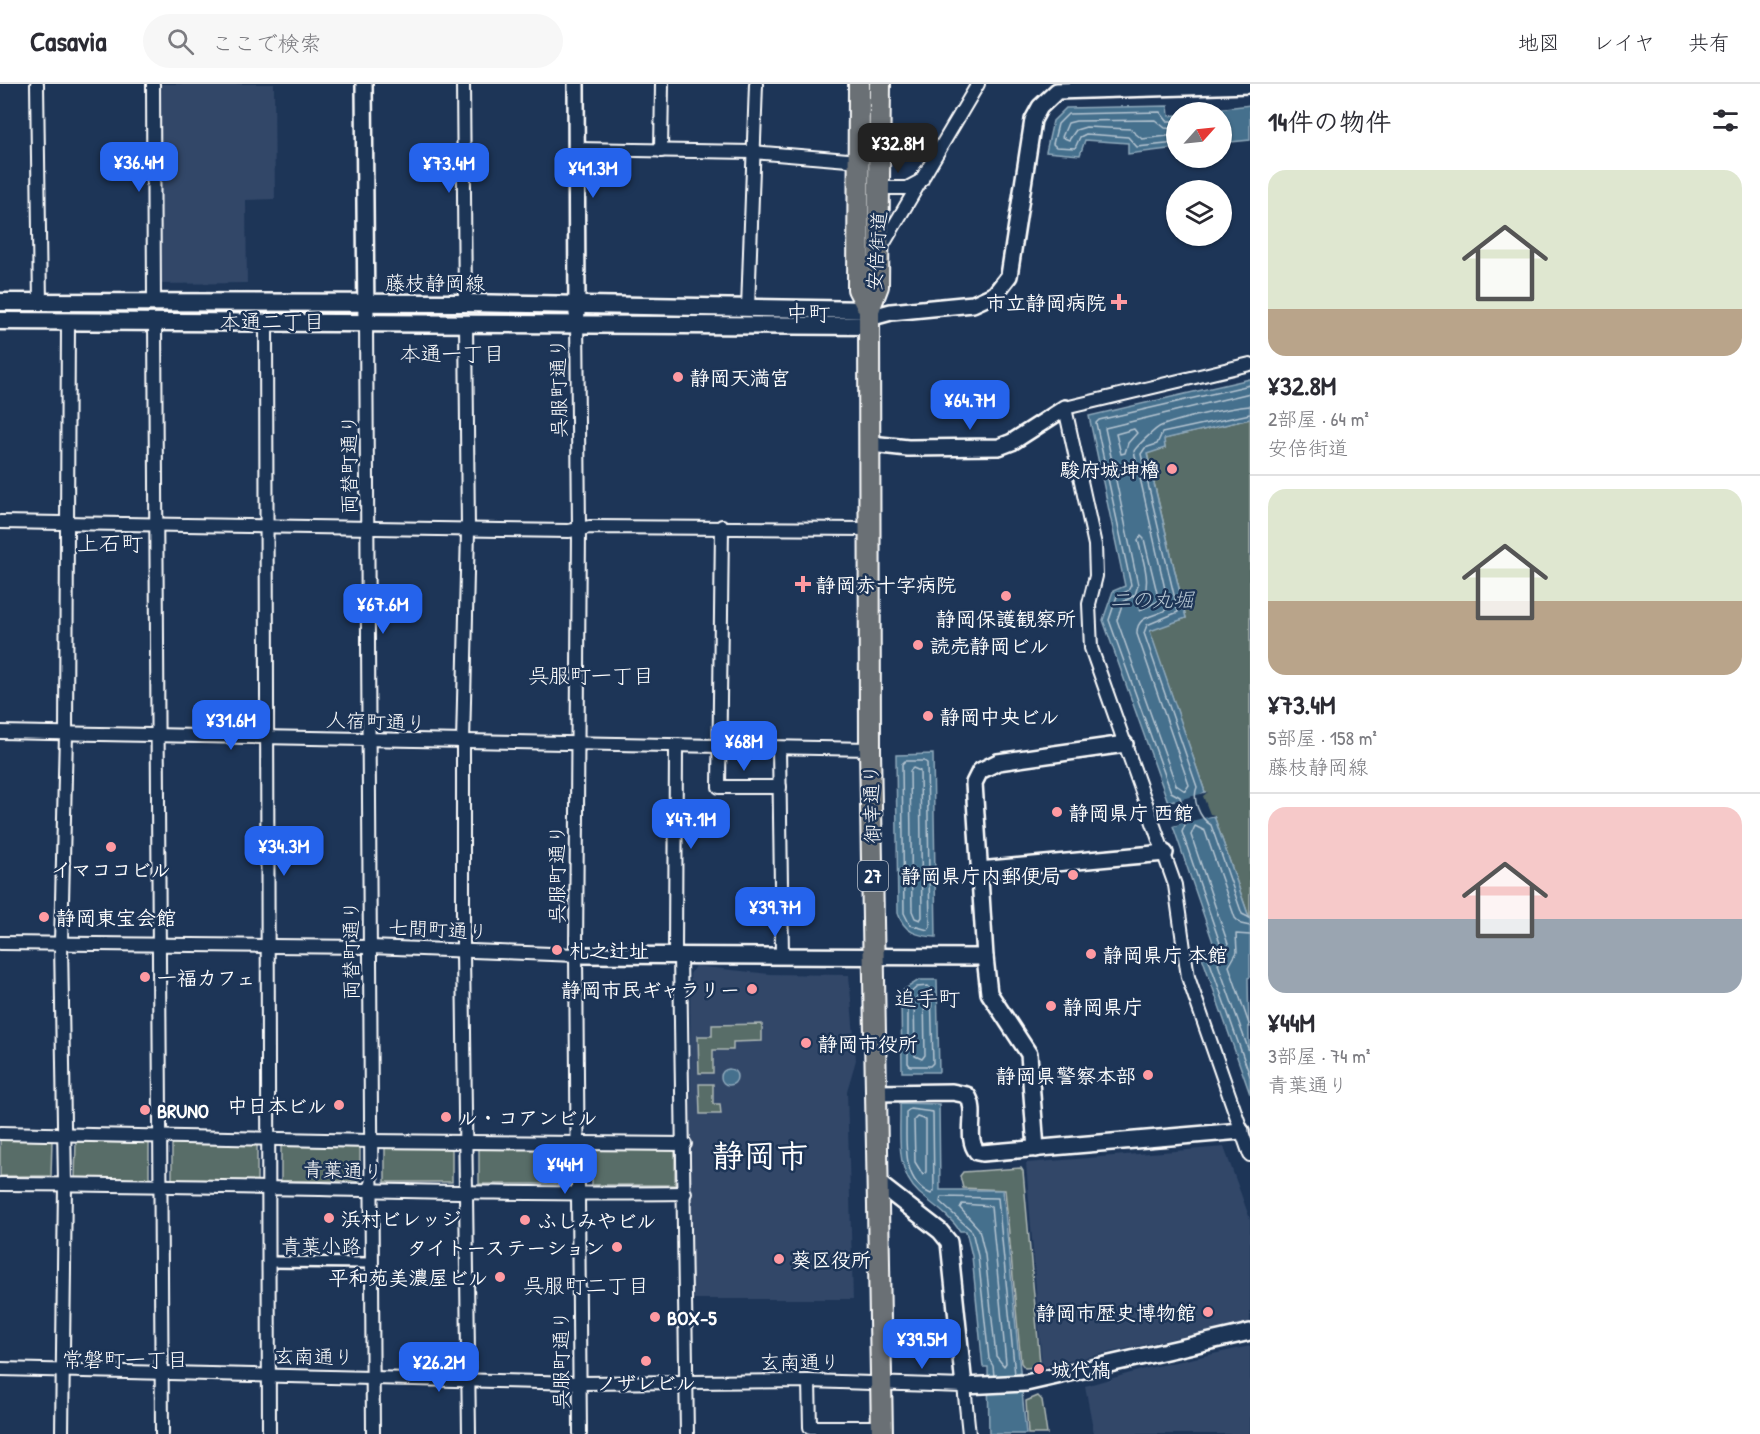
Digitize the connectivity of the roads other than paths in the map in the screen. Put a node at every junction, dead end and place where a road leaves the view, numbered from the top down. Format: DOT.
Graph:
graph roads {
  1 [pos="38,84"];
  2 [pos="153,84"];
  3 [pos="364,84"];
  4 [pos="463,84"];
  5 [pos="576,84"];
  6 [pos="662,84"];
  7 [pos="756,84"];
  8 [pos="860,84"];
  9 [pos="880,84"];
  10 [pos="978,84"];
  11 [pos="1250,85"];
  12 [pos="1089,86"];
  13 [pos="1052,87"];
  14 [pos="576,149"];
  15 [pos="661,151"];
  16 [pos="752,152"];
  17 [pos="860,161"];
  18 [pos="923,179"];
  19 [pos="879,189"];
  20 [pos="878,252"];
  21 [pos="0,302"];
  22 [pos="366,302"];
  23 [pos="154,303"];
  24 [pos="465,303"];
  25 [pos="40,304"];
  26 [pos="748,308"];
  27 [pos="577,314"];
  28 [pos="869,318"];
  29 [pos="0,321"];
  30 [pos="68,321"];
  31 [pos="266,321"];
  32 [pos="155,322"];
  33 [pos="366,322"];
  34 [pos="466,323"];
  35 [pos="1250,364"];
  36 [pos="1065,408"];
  37 [pos="871,444"];
  38 [pos="0,522"];
  39 [pos="67,523"];
  40 [pos="156,525"];
  41 [pos="269,526"];
  42 [pos="722,526"];
  43 [pos="367,528"];
  44 [pos="579,528"];
  45 [pos="869,529"];
  46 [pos="468,530"];
  47 [pos="0,732"];
  48 [pos="66,734"];
  49 [pos="157,735"];
  50 [pos="268,737"];
  51 [pos="368,740"];
  52 [pos="463,743"];
  53 [pos="576,744"];
  54 [pos="1125,744"];
  55 [pos="676,746"];
  56 [pos="719,746"];
  57 [pos="779,748"];
  58 [pos="870,749"];
  59 [pos="780,787"];
  60 [pos="1165,853"];
  61 [pos="980,870"];
  62 [pos="0,943"];
  63 [pos="61,944"];
  64 [pos="159,945"];
  65 [pos="269,945"];
  66 [pos="370,947"];
  67 [pos="463,952"];
  68 [pos="678,954"];
  69 [pos="782,954"];
  70 [pos="576,955"];
  71 [pos="874,955"];
  72 [pos="986,957"];
  73 [pos="876,1093"];
  74 [pos="1241,1131"];
  75 [pos="0,1133"];
  76 [pos="64,1134"];
  77 [pos="160,1137"];
  78 [pos="270,1139"];
  79 [pos="370,1141"];
  80 [pos="464,1142"];
  81 [pos="579,1142"];
  82 [pos="685,1144"];
  83 [pos="1036,1149"];
  84 [pos="1250,1155"];
  85 [pos="877,1182"];
  86 [pos="0,1184"];
  87 [pos="65,1184"];
  88 [pos="160,1187"];
  89 [pos="270,1188"];
  90 [pos="371,1191"];
  91 [pos="685,1193"];
  92 [pos="466,1194"];
  93 [pos="580,1194"];
  94 [pos="269,1262"];
  95 [pos="372,1263"];
  96 [pos="1250,1332"];
  97 [pos="0,1369"];
  98 [pos="63,1370"];
  99 [pos="161,1372"];
  100 [pos="268,1375"];
  101 [pos="373,1377"];
  102 [pos="469,1378"];
  103 [pos="686,1381"];
  104 [pos="809,1381"];
  105 [pos="579,1383"];
  106 [pos="879,1384"];
  107 [pos="964,1386"];
  108 [pos="882,1430"];
  109 [pos="62,1434"];
  110 [pos="162,1434"];
  111 [pos="269,1434"];
  112 [pos="373,1434"];
  113 [pos="469,1434"];
  114 [pos="580,1434"];
  115 [pos="687,1434"];
  116 [pos="969,1434"];
  1 -- 25 [label="street"];
  2 -- 23 [label="street"];
  3 -- 22 [label="street"];
  4 -- 24 [label="street"];
  5 -- 14 [label="street"];
  6 -- 15 [label="street"];
  7 -- 16 [label="street"];
  8 -- 17 [label="main road, 安倍街道 / 27"];
  9 -- 19 [label="main road, 安倍街道 / 27"];
  10 -- 18 [label="street"];
  11 -- 12 [label="street"];
  12 -- 13 [label="street"];
  13 -- 28 [label="street"];
  14 -- 15 [label="street"];
  14 -- 27 [label="street"];
  15 -- 16 [label="street"];
  16 -- 17 [label="street"];
  16 -- 26 [label="street"];
  17 -- 28 [label="main road, 安倍街道 / 27"];
  18 -- 19 [label="street"];
  18 -- 20 [label="street"];
  19 -- 20 [label="main road, 安倍街道 / 27"];
  20 -- 28 [label="main road, 安倍街道 / 27"];
  21 -- 25 [label="main road, 藤枝静岡線"];
  22 -- 23 [label="main road, 藤枝静岡線"];
  22 -- 24 [label="main road, 藤枝静岡線"];
  22 -- 33 [label="street"];
  23 -- 25 [label="main road, 藤枝静岡線"];
  24 -- 27 [label="main road, 藤枝静岡線"];
  26 -- 27 [label="main road, 藤枝静岡線"];
  26 -- 28 [label="main road, 藤枝静岡線"];
  27 -- 28 [label="main road, 藤枝静岡線"];
  27 -- 34 [label="main road, 藤枝静岡線"];
  27 -- 44 [label="street, 呉服町通り"];
  28 -- 37 [label="main road, 御幸通り / 27"];
  29 -- 30 [label="main road, 藤枝静岡線"];
  30 -- 32 [label="main road, 藤枝静岡線"];
  30 -- 39 [label="street"];
  31 -- 32 [label="main road, 藤枝静岡線"];
  31 -- 33 [label="main road, 藤枝静岡線"];
  31 -- 41 [label="street"];
  32 -- 40 [label="street"];
  33 -- 34 [label="main road, 藤枝静岡線"];
  33 -- 43 [label="street, 両替町通り"];
  34 -- 46 [label="street"];
  35 -- 36 [label="street"];
  36 -- 37 [label="street"];
  36 -- 54 [label="street"];
  37 -- 45 [label="main road, 御幸通り / 27"];
  38 -- 39 [label="street"];
  39 -- 40 [label="street"];
  39 -- 48 [label="street"];
  40 -- 41 [label="street"];
  40 -- 49 [label="street"];
  41 -- 43 [label="street"];
  41 -- 50 [label="street"];
  42 -- 44 [label="street"];
  42 -- 45 [label="street"];
  42 -- 56 [label="street"];
  43 -- 46 [label="street"];
  43 -- 51 [label="street, 両替町通り"];
  44 -- 46 [label="street"];
  44 -- 53 [label="street, 呉服町通り"];
  45 -- 58 [label="main road, 御幸通り / 27"];
  46 -- 52 [label="street"];
  47 -- 48 [label="street, 人宿町通り"];
  48 -- 49 [label="street, 人宿町通り"];
  48 -- 63 [label="street"];
  49 -- 50 [label="street, 人宿町通り"];
  49 -- 64 [label="street"];
  50 -- 51 [label="street, 人宿町通り"];
  50 -- 65 [label="street"];
  51 -- 52 [label="street, 人宿町通り"];
  51 -- 66 [label="street, 両替町通り"];
  52 -- 53 [label="street, 人宿町通り"];
  52 -- 67 [label="street"];
  53 -- 55 [label="street, 人宿町通り"];
  53 -- 70 [label="street, 呉服町通り"];
  54 -- 60 [label="street"];
  54 -- 61 [label="street"];
  55 -- 56 [label="street, 人宿町通り"];
  55 -- 68 [label="street"];
  56 -- 57 [label="street, 人宿町通り"];
  56 -- 59 [label="street"];
  57 -- 58 [label="street, 人宿町通り"];
  57 -- 59 [label="street"];
  58 -- 71 [label="main road, 御幸通り / 27"];
  59 -- 69 [label="street"];
  60 -- 61 [label="street"];
  60 -- 74 [label="street"];
  61 -- 72 [label="street"];
  62 -- 63 [label="street, 七間町通り"];
  63 -- 64 [label="street, 七間町通り"];
  63 -- 76 [label="street"];
  64 -- 65 [label="street, 七間町通り"];
  64 -- 77 [label="street"];
  65 -- 66 [label="street, 七間町通り"];
  65 -- 78 [label="street"];
  66 -- 67 [label="street, 七間町通り"];
  66 -- 79 [label="street, 両替町通り"];
  67 -- 70 [label="street, 七間町通り"];
  67 -- 80 [label="street"];
  68 -- 69 [label="street, 七間町通り"];
  68 -- 70 [label="street, 七間町通り"];
  68 -- 82 [label="street"];
  69 -- 71 [label="street, 七間町通り"];
  70 -- 81 [label="street, 呉服町通り"];
  71 -- 72 [label="street, 七間町通り"];
  71 -- 73 [label="main road, 御幸通り / 27"];
  72 -- 83 [label="street"];
  73 -- 83 [label="street"];
  73 -- 85 [label="main road, 御幸通り / 27"];
  74 -- 83 [label="street"];
  74 -- 84 [label="street"];
  75 -- 76 [label="street, 青葉通り"];
  76 -- 77 [label="street, 青葉通り"];
  76 -- 87 [label="street"];
  77 -- 78 [label="street, 青葉通り"];
  77 -- 88 [label="street"];
  78 -- 79 [label="street, 青葉通り"];
  78 -- 89 [label="street"];
  79 -- 80 [label="street, 青葉通り"];
  79 -- 90 [label="street, 両替町通り"];
  80 -- 81 [label="street, 青葉通り"];
  80 -- 92 [label="street"];
  81 -- 82 [label="street, 青葉通り"];
  81 -- 93 [label="street, 呉服町通り"];
  82 -- 91 [label="street"];
  85 -- 106 [label="main road, 御幸通り / 27"];
  85 -- 107 [label="street"];
  86 -- 87 [label="street, 青葉通り"];
  87 -- 88 [label="street, 青葉通り"];
  87 -- 98 [label="street"];
  88 -- 89 [label="street, 青葉通り"];
  88 -- 99 [label="street"];
  89 -- 90 [label="street, 青葉通り"];
  89 -- 94 [label="street"];
  90 -- 92 [label="street, 青葉通り"];
  90 -- 95 [label="street, 両替町通り"];
  91 -- 93 [label="street, 青葉通り"];
  91 -- 103 [label="street"];
  92 -- 93 [label="street, 青葉通り"];
  92 -- 102 [label="street"];
  93 -- 105 [label="street, 呉服町通り"];
  94 -- 95 [label="street, 青葉小路"];
  94 -- 100 [label="street"];
  95 -- 101 [label="street, 両替町通り"];
  96 -- 107 [label="street"];
  97 -- 98 [label="street, 玄南通り"];
  98 -- 99 [label="street, 玄南通り"];
  98 -- 109 [label="street"];
  99 -- 100 [label="street, 玄南通り"];
  99 -- 110 [label="street"];
  100 -- 101 [label="street, 玄南通り"];
  100 -- 111 [label="street"];
  101 -- 102 [label="street, 玄南通り"];
  101 -- 112 [label="street, 両替町通り"];
  102 -- 105 [label="street, 玄南通り"];
  102 -- 113 [label="street"];
  103 -- 104 [label="street, 玄南通り"];
  103 -- 105 [label="street, 玄南通り"];
  103 -- 115 [label="street"];
  104 -- 106 [label="street, 玄南通り"];
  104 -- 108 [label="street"];
  105 -- 114 [label="street, 呉服町通り"];
  106 -- 107 [label="street, 玄南通り"];
  106 -- 108 [label="main road, 御幸通り / 27"];
  107 -- 116 [label="street"];
}
